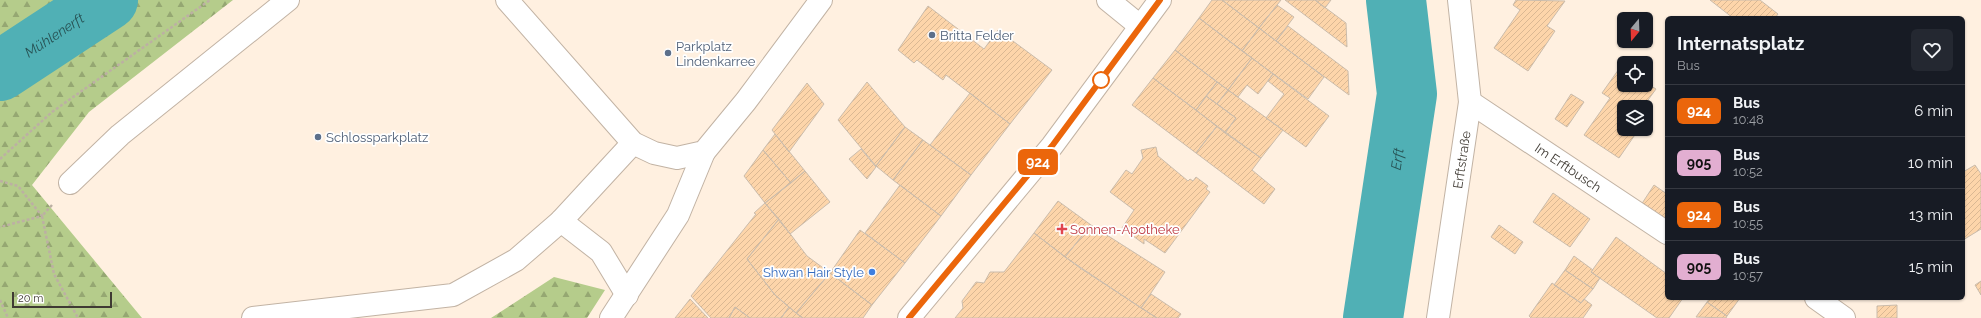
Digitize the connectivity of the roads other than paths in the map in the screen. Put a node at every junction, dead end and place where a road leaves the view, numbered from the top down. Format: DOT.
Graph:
graph roads {
  1 [pos="288,0"];
  2 [pos="507,0"];
  3 [pos="821,0"];
  4 [pos="1108,0"];
  5 [pos="1160,0"];
  6 [pos="1459,0"];
  7 [pos="1140,26"];
  8 [pos="1470,102"];
  9 [pos="633,143"];
  10 [pos="704,152"];
  11 [pos="70,183"];
  12 [pos="561,221"];
  13 [pos="1665,232"];
  14 [pos="627,295"];
  15 [pos="1819,300"];
  16 [pos="253,318"];
  17 [pos="611,318"];
  18 [pos="909,318"];
  19 [pos="1438,318"];
  20 [pos="1844,318"];
  1 -- 11 [label="street"];
  2 -- 9 [label="street"];
  3 -- 10 [label="street"];
  4 -- 7 [label="street"];
  5 -- 7 [label="street"];
  6 -- 8 [label="street, Erftstraße"];
  7 -- 18 [label="street"];
  8 -- 13 [label="street, Im Erftbusch"];
  8 -- 19 [label="street, Erftstraße"];
  9 -- 10 [label="street"];
  9 -- 12 [label="street"];
  10 -- 14 [label="street"];
  12 -- 14 [label="street"];
  12 -- 16 [label="street"];
  14 -- 17 [label="street"];
  15 -- 20 [label="street"];
}
